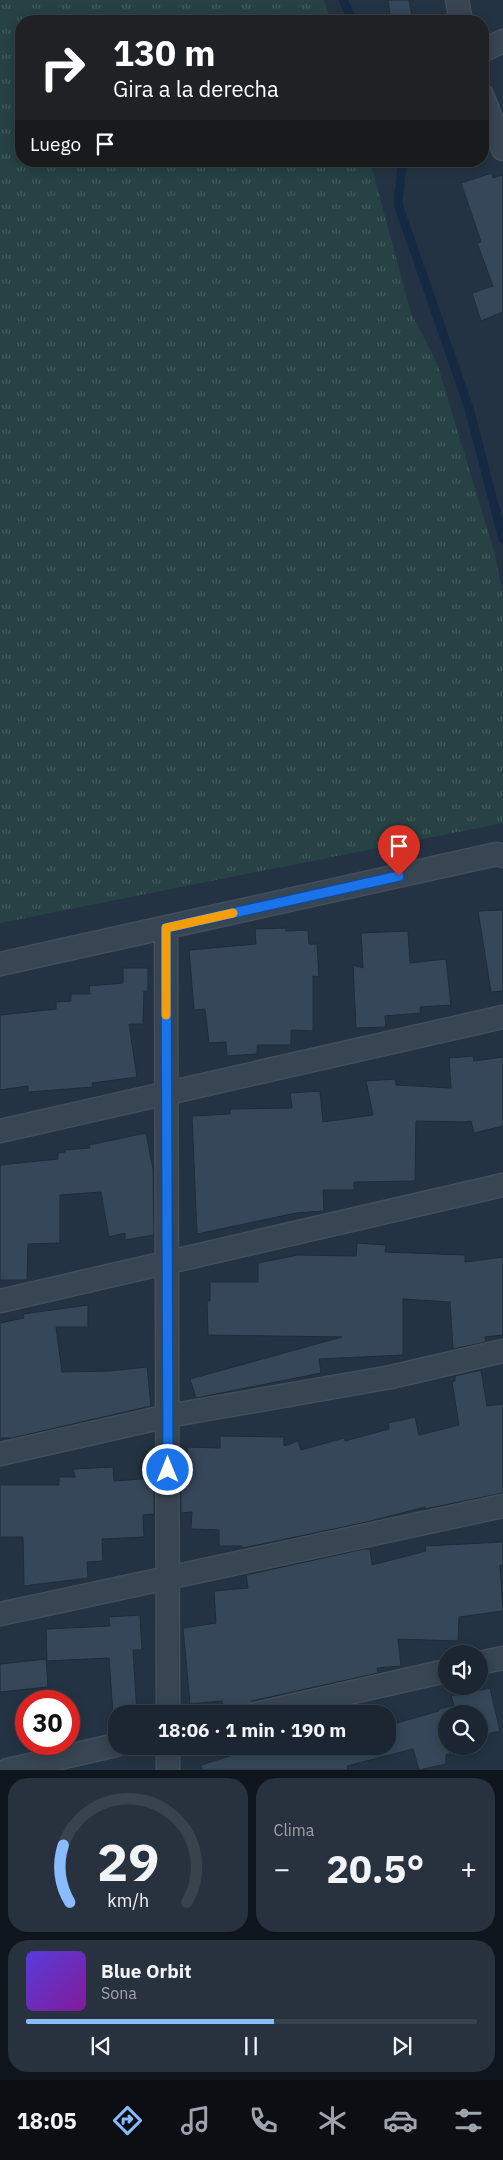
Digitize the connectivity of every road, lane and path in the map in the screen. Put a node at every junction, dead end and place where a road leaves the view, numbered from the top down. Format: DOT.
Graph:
graph roads {
  1 [pos="457,0"];
  2 [pos="460,15"];
  3 [pos="503,41"];
  4 [pos="489,48"];
  5 [pos="489,113"];
  6 [pos="503,149"];
  7 [pos="503,856"];
  8 [pos="166,928"];
  9 [pos="0,964"];
  10 [pos="503,1017"];
  11 [pos="167,1093"];
  12 [pos="0,1131"];
  13 [pos="503,1185"];
  14 [pos="167,1262"];
  15 [pos="0,1300"];
  16 [pos="503,1351"];
  17 [pos="168,1416"];
  18 [pos="0,1454"];
  19 [pos="503,1506"];
  20 [pos="168,1578"];
  21 [pos="0,1614"];
  22 [pos="503,1658"];
  23 [pos="488,1661"];
  24 [pos="438,1673"];
  25 [pos="168,1705"];
  26 [pos="296,1705"];
  27 [pos="108,1747"];
  28 [pos="168,1755"];
  29 [pos="8,1770"];
  30 [pos="168,1770"];
  1 -- 2 [label="street"];
  3 -- 4 [label="street"];
  5 -- 6 [label="street"];
  7 -- 8 [label="street"];
  8 -- 9 [label="street"];
  8 -- 11 [label="street"];
  10 -- 11 [label="street"];
  11 -- 12 [label="street"];
  11 -- 14 [label="street"];
  13 -- 14 [label="street"];
  14 -- 15 [label="street"];
  14 -- 17 [label="street"];
  16 -- 17 [label="street"];
  17 -- 18 [label="street"];
  17 -- 20 [label="street"];
  19 -- 20 [label="street"];
  20 -- 21 [label="street"];
  20 -- 25 [label="street"];
  22 -- 23 [label="street"];
  24 -- 26 [label="street"];
  27 -- 29 [label="street"];
  28 -- 30 [label="street"];
}
